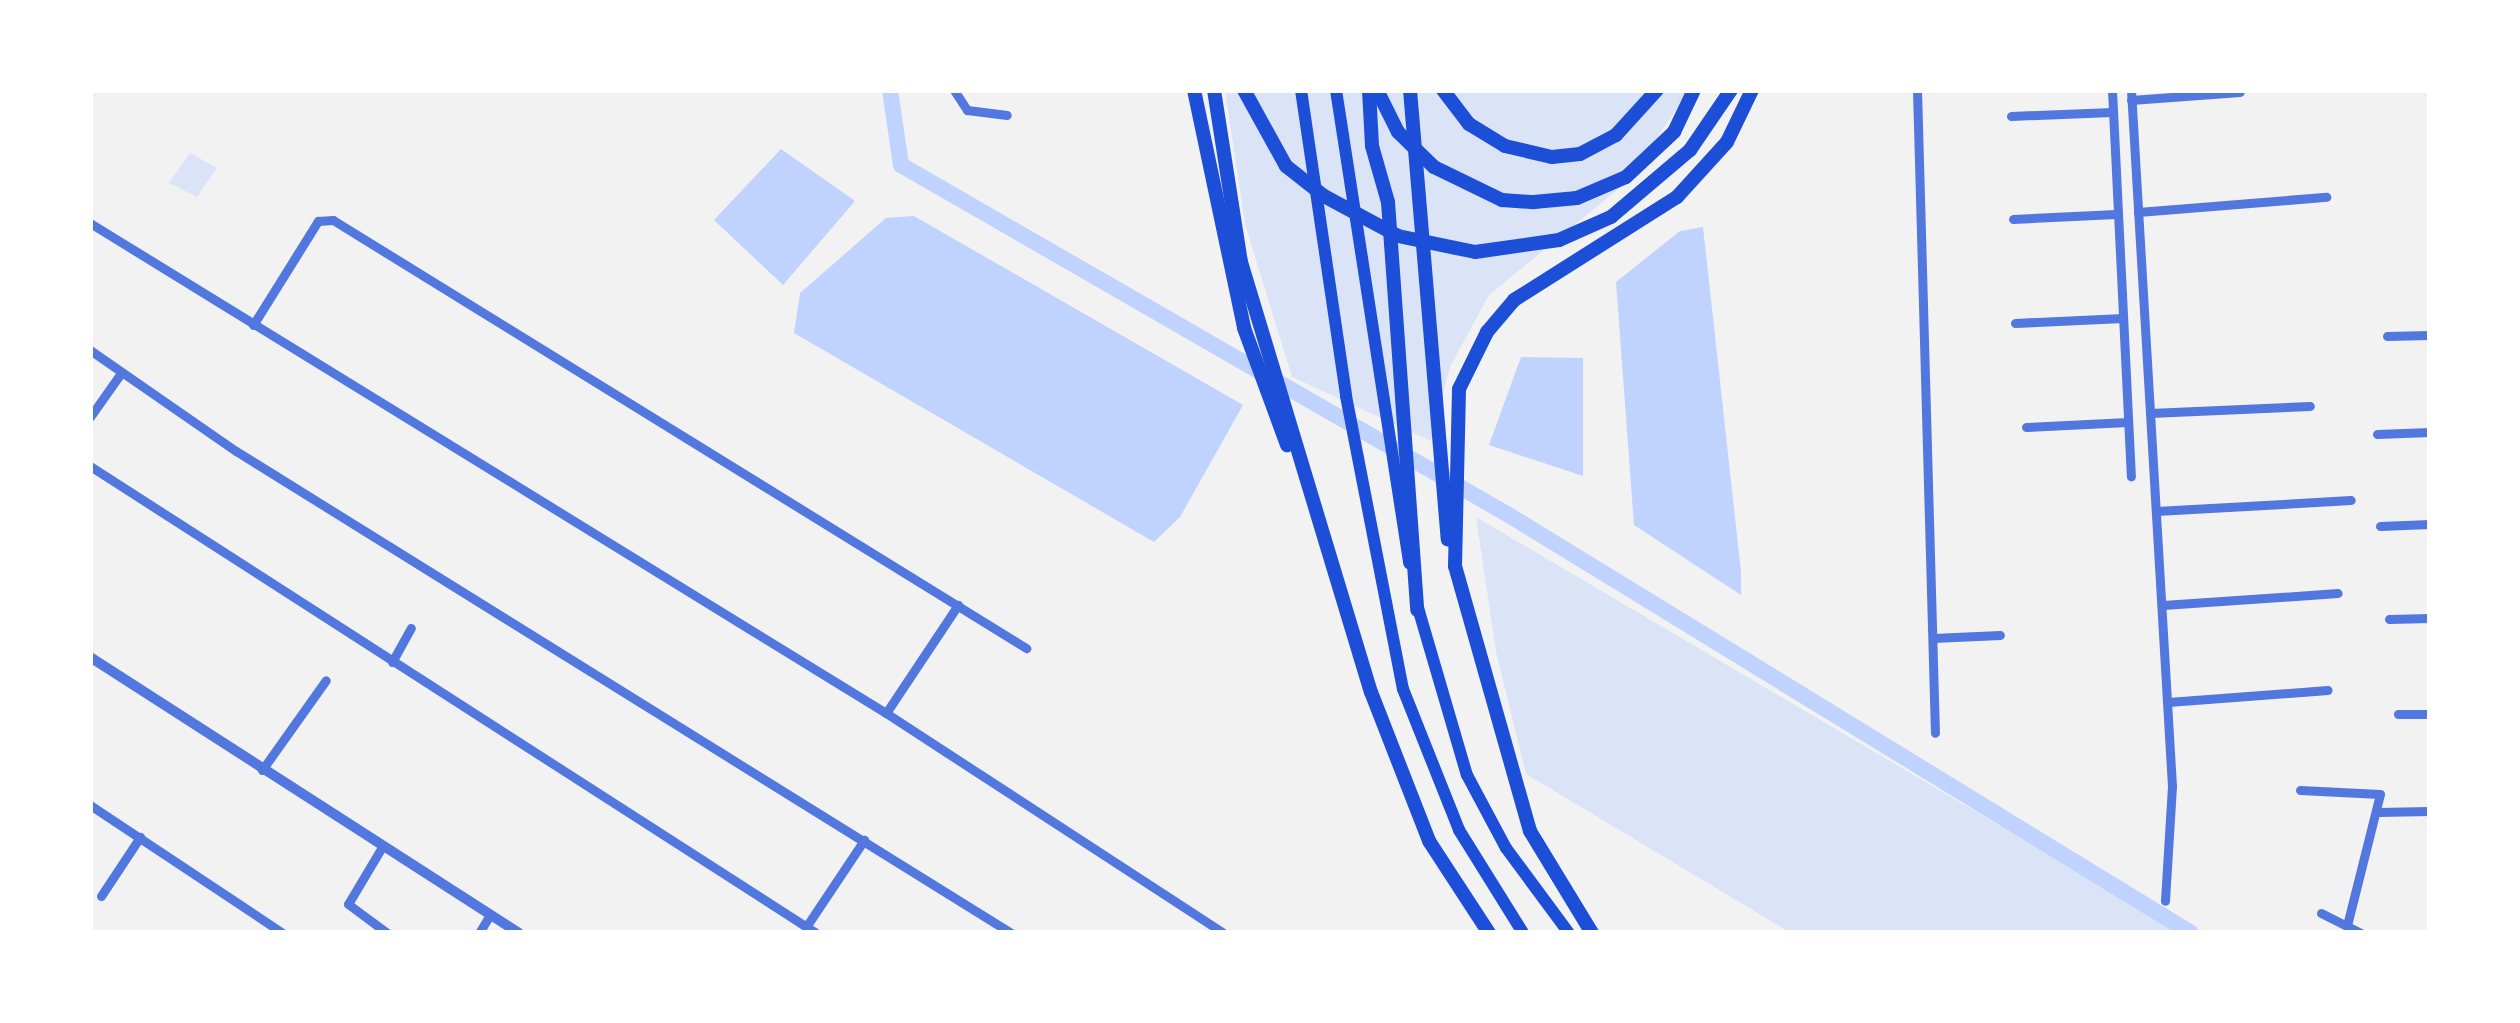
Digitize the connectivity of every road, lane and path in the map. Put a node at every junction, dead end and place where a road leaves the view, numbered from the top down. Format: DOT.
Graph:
graph roads {
  1 [pos="955,90"];
  2 [pos="1194,90"];
  3 [pos="1214,90"];
  4 [pos="1244,90"];
  5 [pos="1301,90"];
  6 [pos="1336,90"];
  7 [pos="1373,90"];
  8 [pos="1410,90"];
  9 [pos="1443,90"];
  10 [pos="1657,90"];
  11 [pos="1694,90"];
  12 [pos="1731,90"];
  13 [pos="1752,90"];
  14 [pos="1917,90"];
  15 [pos="2112,90"];
  16 [pos="2240,92"];
  17 [pos="2131,95"];
  18 [pos="2112,112"];
  19 [pos="1007,115"];
  20 [pos="2011,116"];
  21 [pos="2326,197"];
  22 [pos="2138,212"];
  23 [pos="2116,214"];
  24 [pos="2013,219"];
  25 [pos="90,223"];
  26 [pos="2123,318"];
  27 [pos="2015,323"];
  28 [pos="254,325"];
  29 [pos="2430,335"];
  30 [pos="2387,336"];
  31 [pos="90,350"];
  32 [pos="121,373"];
  33 [pos="2310,406"];
  34 [pos="1281,413"];
  35 [pos="2150,413"];
  36 [pos="90,417"];
  37 [pos="2128,422"];
  38 [pos="1394,427"];
  39 [pos="2026,428"];
  40 [pos="2430,432"];
  41 [pos="2378,434"];
  42 [pos="90,466"];
  43 [pos="2131,477"];
  44 [pos="2351,500"];
  45 [pos="2156,511"];
  46 [pos="2430,524"];
  47 [pos="2380,526"];
  48 [pos="1453,545"];
  49 [pos="2338,593"];
  50 [pos="2163,604"];
  51 [pos="958,605"];
  52 [pos="1418,610"];
  53 [pos="2430,618"];
  54 [pos="2389,619"];
  55 [pos="411,628"];
  56 [pos="2000,634"];
  57 [pos="1933,638"];
  58 [pos="1026,648"];
  59 [pos="90,657"];
  60 [pos="392,662"];
  61 [pos="326,680"];
  62 [pos="2328,689"];
  63 [pos="2168,702"];
  64 [pos="886,713"];
  65 [pos="2398,714"];
  66 [pos="2430,714"];
  67 [pos="1935,733"];
  68 [pos="262,770"];
  69 [pos="2300,790"];
  70 [pos="90,805"];
  71 [pos="2430,811"];
  72 [pos="2378,812"];
  73 [pos="140,837"];
  74 [pos="864,840"];
  75 [pos="382,847"];
  76 [pos="101,896"];
  77 [pos="2165,901"];
  78 [pos="2321,913"];
  79 [pos="490,915"];
  80 [pos="2347,925"];
  81 [pos="811,930"];
  82 [pos="283,933"];
  83 [pos="387,933"];
  84 [pos="479,933"];
  85 [pos="519,933"];
  86 [pos="1011,933"];
  87 [pos="1223,933"];
  88 [pos="1489,933"];
  89 [pos="1523,933"];
  90 [pos="1569,933"];
  91 [pos="1592,933"];
  92 [pos="2361,933"];
  1 -- 19 [label="street"];
  2 -- 34 [label="main road"];
  3 -- 34 [label="main road"];
  4 -- 12 [label="main road"];
  5 -- 89 [label="main road"];
  6 -- 38 [label="main road"];
  7 -- 11 [label="main road"];
  7 -- 38 [label="main road"];
  8 -- 48 [label="main road"];
  9 -- 10 [label="main road"];
  13 -- 48 [label="main road"];
  14 -- 57 [label="street"];
  15 -- 18 [label="street"];
  16 -- 17 [label="street"];
  17 -- 22 [label="street"];
  18 -- 20 [label="street"];
  18 -- 23 [label="street"];
  21 -- 22 [label="street"];
  22 -- 35 [label="street"];
  23 -- 24 [label="street"];
  23 -- 26 [label="street"];
  25 -- 28 [label="street"];
  26 -- 27 [label="street"];
  26 -- 37 [label="street"];
  28 -- 51 [label="street"];
  28 -- 64 [label="street"];
  29 -- 30 [label="street"];
  31 -- 32 [label="street"];
  32 -- 36 [label="street"];
  32 -- 74 [label="street"];
  33 -- 35 [label="street"];
  34 -- 88 [label="main road"];
  35 -- 45 [label="street"];
  37 -- 39 [label="street"];
  37 -- 43 [label="street"];
  38 -- 52 [label="main road"];
  40 -- 41 [label="street"];
  42 -- 60 [label="street"];
  44 -- 45 [label="street"];
  45 -- 50 [label="street"];
  46 -- 47 [label="street"];
  48 -- 91 [label="main road"];
  49 -- 50 [label="street"];
  50 -- 63 [label="street"];
  51 -- 58 [label="street"];
  51 -- 64 [label="street"];
  52 -- 90 [label="main road"];
  53 -- 54 [label="street"];
  55 -- 60 [label="street"];
  56 -- 57 [label="street"];
  57 -- 67 [label="street"];
  59 -- 68 [label="street"];
  60 -- 81 [label="street"];
  61 -- 68 [label="street"];
  62 -- 63 [label="street"];
  63 -- 77 [label="street"];
  64 -- 87 [label="street"];
  65 -- 66 [label="street"];
  68 -- 75 [label="street"];
  69 -- 72 [label="street"];
  70 -- 73 [label="street"];
  71 -- 72 [label="street"];
  72 -- 80 [label="street"];
  73 -- 76 [label="street"];
  73 -- 82 [label="street"];
  74 -- 81 [label="street"];
  74 -- 86 [label="street"];
  75 -- 79 [label="street"];
  75 -- 83 [label="street"];
  78 -- 80 [label="street"];
  79 -- 84 [label="street"];
  79 -- 85 [label="street"];
  80 -- 92 [label="street"];
}
